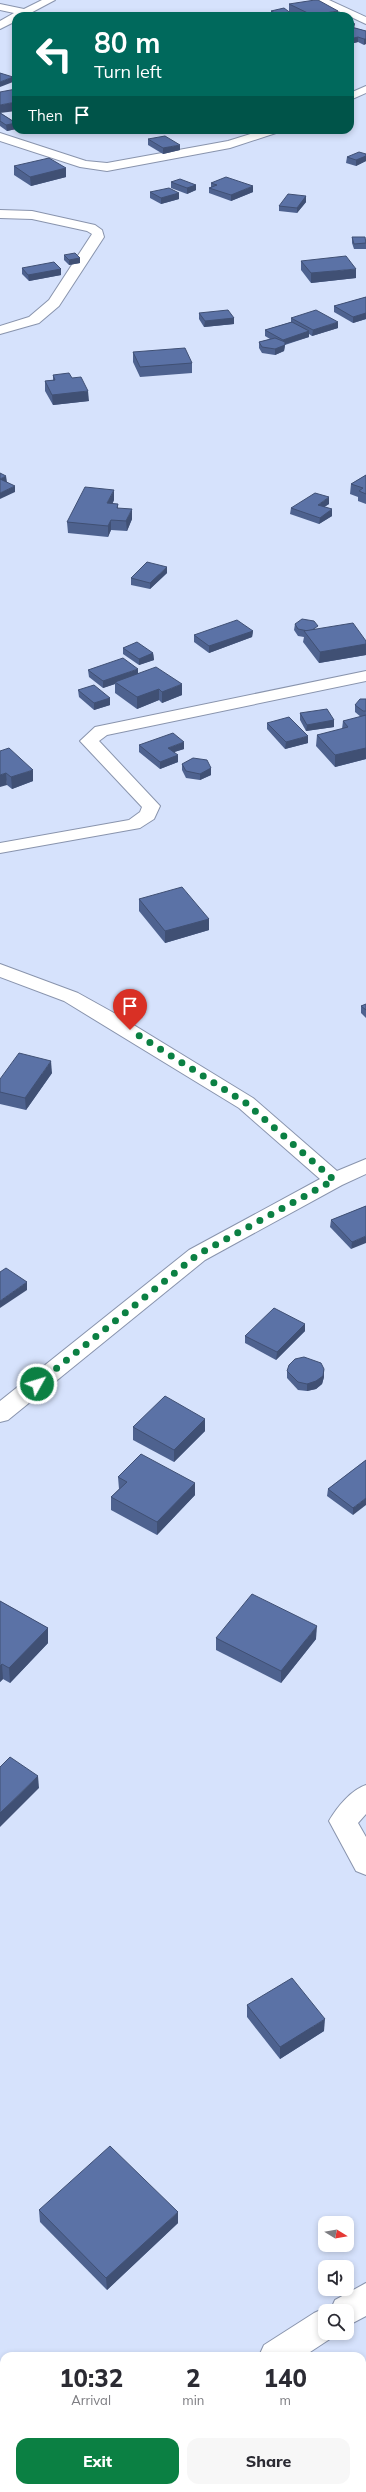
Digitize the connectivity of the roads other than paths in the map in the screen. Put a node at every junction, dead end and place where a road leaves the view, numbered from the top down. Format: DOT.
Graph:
graph roads {
  1 [pos="50,0"];
  2 [pos="320,0"];
  3 [pos="0,7"];
  4 [pos="12,12"];
  5 [pos="25,12"];
  6 [pos="346,12"];
  7 [pos="354,16"];
  8 [pos="12,19"];
  9 [pos="366,21"];
  10 [pos="0,26"];
  11 [pos="366,89"];
  12 [pos="354,95"];
  13 [pos="262,134"];
  14 [pos="0,137"];
  15 [pos="0,214"];
  16 [pos="0,330"];
  17 [pos="366,676"];
  18 [pos="0,848"];
  19 [pos="0,970"];
  20 [pos="366,1166"];
  21 [pos="334,1180"];
  22 [pos="0,1414"];
  23 [pos="366,1796"];
  24 [pos="366,1863"];
  25 [pos="366,2298"];
  26 [pos="354,2306"];
  27 [pos="318,2328"];
  28 [pos="281,2352"];
  1 -- 5 [label="street"];
  2 -- 6 [label="street"];
  3 -- 4 [label="street"];
  7 -- 9 [label="street"];
  8 -- 10 [label="street"];
  11 -- 12 [label="street"];
  13 -- 14 [label="street"];
  15 -- 16 [label="street"];
  17 -- 18 [label="street"];
  19 -- 21 [label="street"];
  20 -- 21 [label="street"];
  21 -- 22 [label="street"];
  23 -- 24 [label="street"];
  25 -- 26 [label="street"];
  27 -- 28 [label="street"];
}
